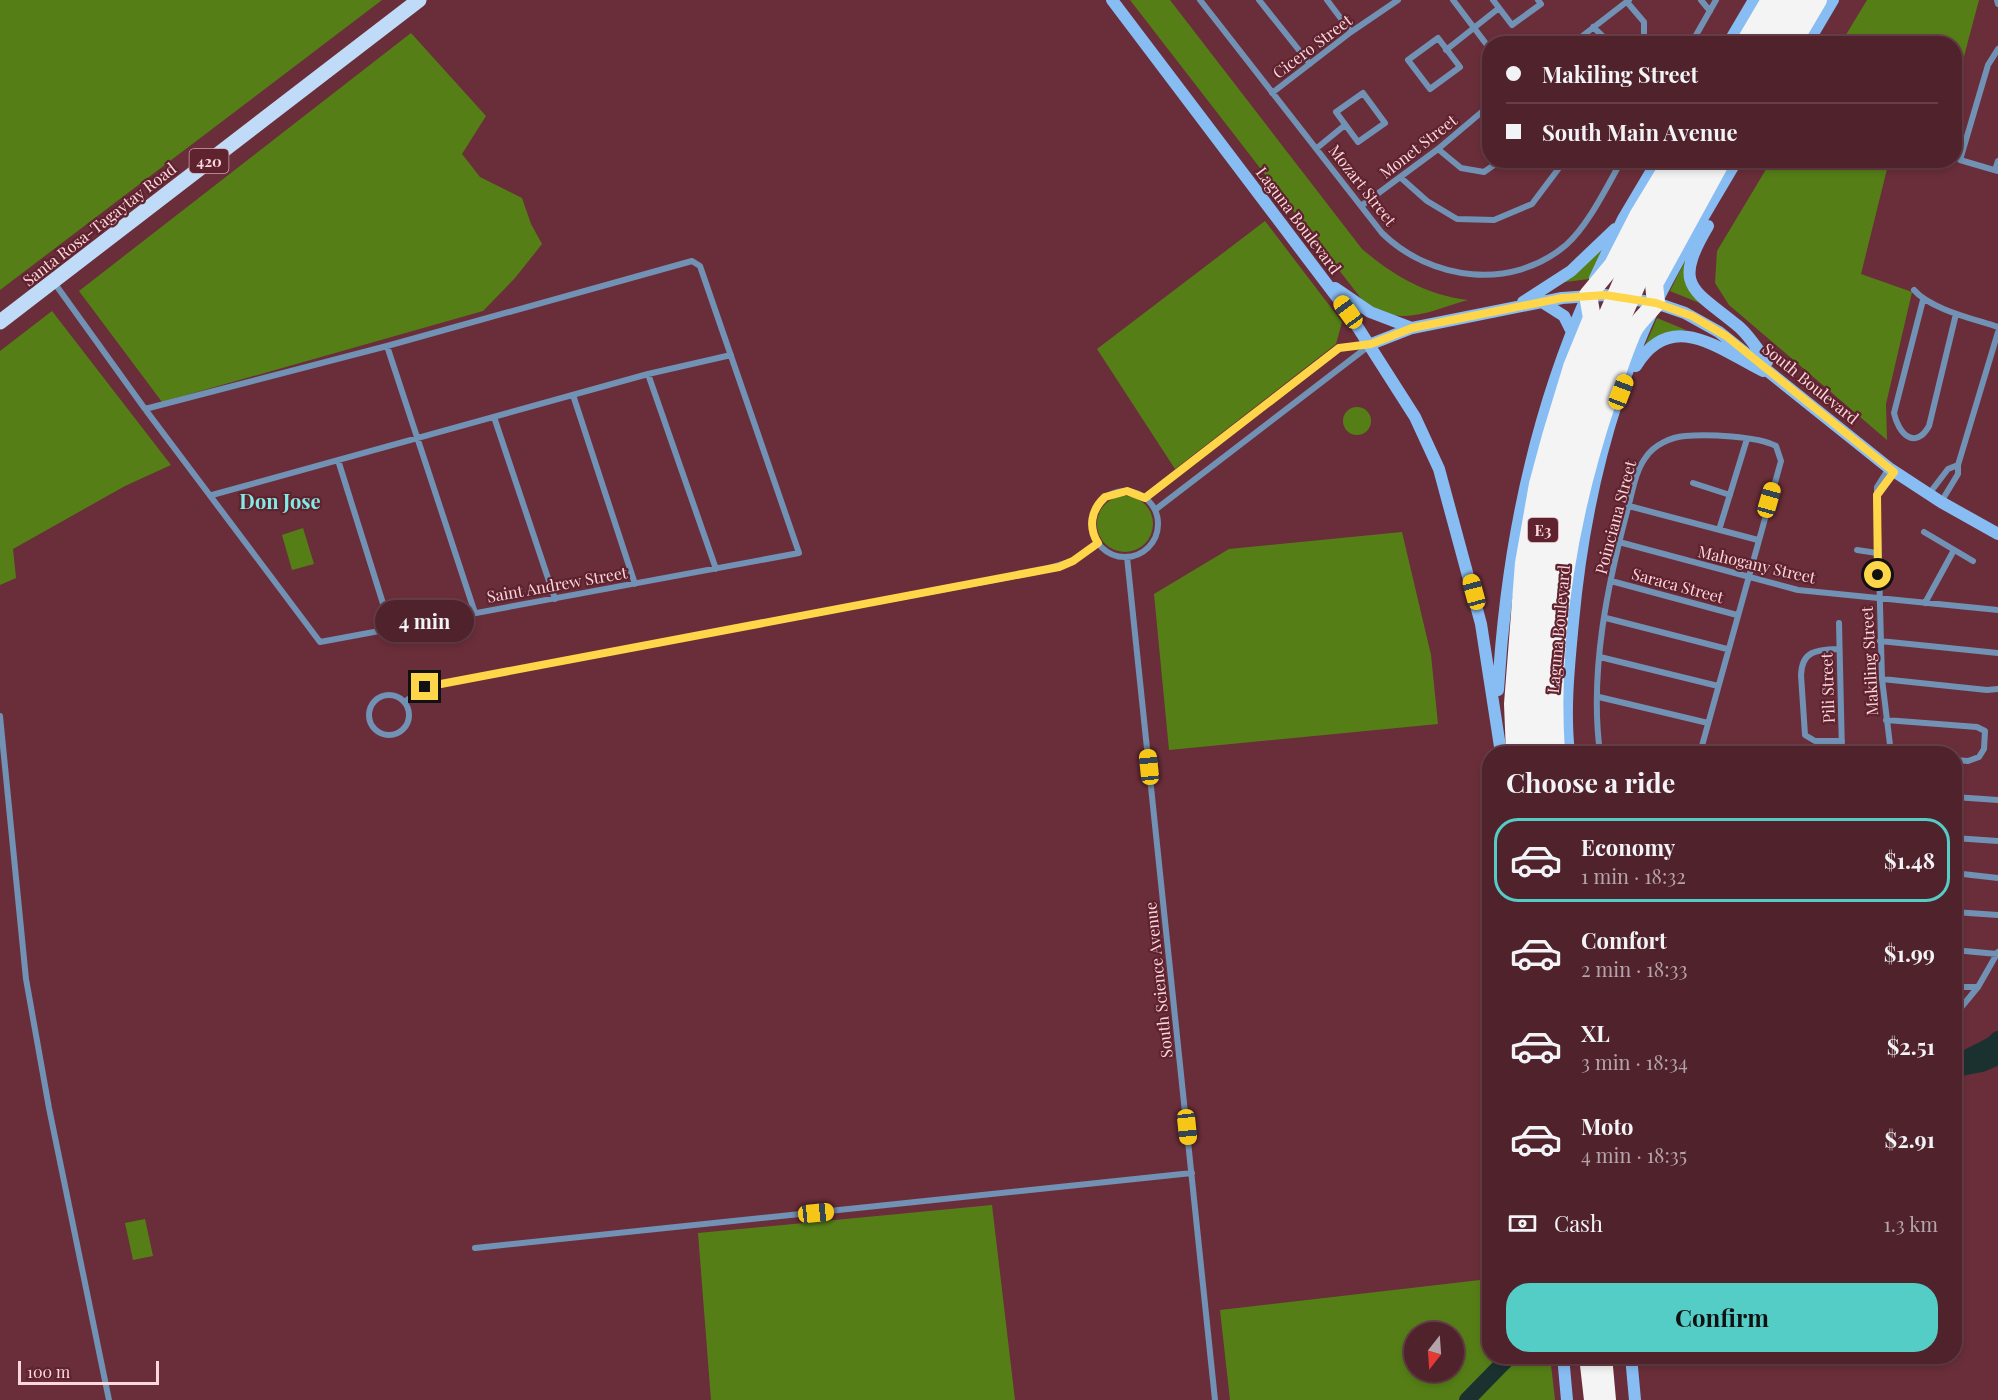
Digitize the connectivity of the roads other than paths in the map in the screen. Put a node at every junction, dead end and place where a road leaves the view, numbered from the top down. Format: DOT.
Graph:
graph roads {
  1 [pos="419,0"];
  2 [pos="1112,0"];
  3 [pos="1200,0"];
  4 [pos="1259,0"];
  5 [pos="1326,0"];
  6 [pos="1398,0"];
  7 [pos="1453,0"];
  8 [pos="1493,0"];
  9 [pos="1538,0"];
  10 [pos="1701,0"];
  11 [pos="1716,0"];
  12 [pos="1754,0"];
  13 [pos="1770,0"];
  14 [pos="1785,0"];
  15 [pos="1800,0"];
  16 [pos="1818,0"];
  17 [pos="1833,0"];
  18 [pos="1628,1"];
  19 [pos="1389,3"];
  20 [pos="1499,8"];
  21 [pos="1710,11"];
  22 [pos="1474,27"];
  23 [pos="1593,27"];
  24 [pos="1351,32"];
  25 [pos="1582,36"];
  26 [pos="1603,36"];
  27 [pos="1643,36"];
  28 [pos="1696,36"];
  29 [pos="1733,36"];
  30 [pos="1749,36"];
  31 [pos="1763,36"];
  32 [pos="1780,36"];
  33 [pos="1797,36"];
  34 [pos="1812,36"];
  35 [pos="1482,38"];
  36 [pos="1998,49"];
  37 [pos="1446,50"];
  38 [pos="1310,64"];
  39 [pos="1272,93"];
  40 [pos="1482,112"];
  41 [pos="1345,125"];
  42 [pos="1317,148"];
  43 [pos="1438,149"];
  44 [pos="1962,153"];
  45 [pos="1962,161"];
  46 [pos="1998,161"];
  47 [pos="1490,168"];
  48 [pos="1559,168"];
  49 [pos="1617,168"];
  50 [pos="1653,168"];
  51 [pos="1667,168"];
  52 [pos="1685,168"];
  53 [pos="1700,168"];
  54 [pos="1727,168"];
  55 [pos="1729,168"];
  56 [pos="1997,170"];
  57 [pos="1400,177"];
  58 [pos="1361,206"];
  59 [pos="1623,219"];
  60 [pos="1637,266"];
  61 [pos="1324,280"];
  62 [pos="53,281"];
  63 [pos="1914,290"];
  64 [pos="1587,295"];
  65 [pos="1923,300"];
  66 [pos="1542,302"];
  67 [pos="1656,303"];
  68 [pos="1516,306"];
  69 [pos="1956,314"];
  70 [pos="1613,319"];
  71 [pos="0,322"];
  72 [pos="1998,327"];
  73 [pos="1412,328"];
  74 [pos="1572,332"];
  75 [pos="1998,332"];
  76 [pos="1371,344"];
  77 [pos="387,346"];
  78 [pos="731,355"];
  79 [pos="648,374"];
  80 [pos="1783,381"];
  81 [pos="1621,392"];
  82 [pos="573,395"];
  83 [pos="145,410"];
  84 [pos="494,417"];
  85 [pos="417,438"];
  86 [pos="1747,439"];
  87 [pos="338,460"];
  88 [pos="1958,465"];
  89 [pos="1892,470"];
  90 [pos="1693,483"];
  91 [pos="1929,494"];
  92 [pos="212,495"];
  93 [pos="1730,495"];
  94 [pos="1145,498"];
  95 [pos="1941,502"];
  96 [pos="1629,506"];
  97 [pos="1155,510"];
  98 [pos="1719,530"];
  99 [pos="1924,532"];
  100 [pos="1998,534"];
  101 [pos="1758,540"];
  102 [pos="1619,542"];
  103 [pos="1098,543"];
  104 [pos="1857,550"];
  105 [pos="1954,550"];
  106 [pos="1877,553"];
  107 [pos="1127,557"];
  108 [pos="1973,561"];
  109 [pos="716,569"];
  110 [pos="1748,578"];
  111 [pos="1611,580"];
  112 [pos="635,584"];
  113 [pos="1879,597"];
  114 [pos="555,599"];
  115 [pos="1925,603"];
  116 [pos="1998,610"];
  117 [pos="475,613"];
  118 [pos="1737,615"];
  119 [pos="1606,618"];
  120 [pos="1839,622"];
  121 [pos="391,629"];
  122 [pos="1880,640"];
  123 [pos="1839,649"];
  124 [pos="1728,650"];
  125 [pos="1998,653"];
  126 [pos="1600,657"];
  127 [pos="1882,679"];
  128 [pos="1718,686"];
  129 [pos="1998,689"];
  130 [pos="1599,697"];
  131 [pos="406,701"];
  132 [pos="1,716"];
  133 [pos="1497,717"];
  134 [pos="1886,720"];
  135 [pos="1708,723"];
  136 [pos="2,735"];
  137 [pos="1842,741"];
  138 [pos="1500,746"];
  139 [pos="1515,746"];
  140 [pos="1529,746"];
  141 [pos="1543,746"];
  142 [pos="1556,746"];
  143 [pos="1569,746"];
  144 [pos="1600,746"];
  145 [pos="1702,746"];
  146 [pos="1842,746"];
  147 [pos="1890,746"];
  148 [pos="1962,761"];
  149 [pos="1962,798"];
  150 [pos="1998,800"];
  151 [pos="1962,839"];
  152 [pos="1998,841"];
  153 [pos="1962,874"];
  154 [pos="1998,878"];
  155 [pos="1962,913"];
  156 [pos="1998,915"];
  157 [pos="1962,951"];
  158 [pos="1997,953"];
  159 [pos="1962,987"];
  160 [pos="1978,987"];
  161 [pos="1962,1006"];
  162 [pos="1192,1173"];
  163 [pos="475,1248"];
  164 [pos="1564,1364"];
  165 [pos="1589,1364"];
  166 [pos="1604,1364"];
  167 [pos="1631,1364"];
  168 [pos="108,1400"];
  169 [pos="1215,1400"];
  170 [pos="1567,1400"];
  171 [pos="1593,1400"];
  172 [pos="1607,1400"];
  173 [pos="1635,1400"];
  1 -- 62 [label="main road, Santa Rosa-Tagaytay Road / 420"];
  2 -- 61 [label="main road, Laguna Boulevard"];
  3 -- 39 [label="street, Mozart Street"];
  4 -- 38 [label="street"];
  5 -- 24 [label="street"];
  6 -- 19 [label="street, Cicero Street"];
  7 -- 22 [label="street"];
  8 -- 20 [label="street"];
  9 -- 20 [label="street"];
  10 -- 21 [label="street"];
  11 -- 21 [label="street"];
  12 -- 29 [label="main road"];
  13 -- 30 [label="highway"];
  14 -- 31 [label="highway"];
  15 -- 32 [label="highway"];
  16 -- 33 [label="highway"];
  17 -- 34 [label="main road"];
  18 -- 23 [label="street"];
  18 -- 27 [label="street"];
  19 -- 24 [label="street, Cicero Street"];
  20 -- 22 [label="street"];
  21 -- 28 [label="street"];
  22 -- 35 [label="street"];
  22 -- 37 [label="street"];
  23 -- 25 [label="street"];
  23 -- 26 [label="street"];
  24 -- 38 [label="street, Cicero Street"];
  36 -- 44 [label="street"];
  37 -- 37 [label="street"];
  38 -- 39 [label="street, Cicero Street"];
  39 -- 42 [label="street, Mozart Street"];
  40 -- 43 [label="street, Monet Street"];
  41 -- 41 [label="street"];
  41 -- 42 [label="street"];
  42 -- 58 [label="street, Mozart Street"];
  43 -- 47 [label="street"];
  43 -- 57 [label="street, Monet Street"];
  45 -- 56 [label="street"];
  46 -- 56 [label="street"];
  48 -- 57 [label="street"];
  49 -- 58 [label="street, Mozart Street"];
  50 -- 59 [label="main road"];
  51 -- 64 [label="highway"];
  52 -- 60 [label="highway, E3"];
  53 -- 60 [label="highway, E3"];
  54 -- 67 [label="highway"];
  55 -- 80 [label="main road"];
  57 -- 58 [label="street, Monet Street"];
  59 -- 64 [label="main road, Laguna Boulevard"];
  59 -- 68 [label="main road"];
  60 -- 70 [label="highway, E3, bridge"];
  61 -- 73 [label="main road"];
  61 -- 76 [label="main road, Laguna Boulevard"];
  62 -- 71 [label="main road, Santa Rosa-Tagaytay Road / 420"];
  62 -- 83 [label="street"];
  63 -- 65 [label="street"];
  64 -- 66 [label="main road, South Boulevard"];
  64 -- 67 [label="main road, South Boulevard"];
  64 -- 74 [label="main road, Laguna Boulevard"];
  64 -- 139 [label="highway"];
  65 -- 69 [label="street"];
  65 -- 69 [label="street"];
  66 -- 68 [label="main road, South Boulevard"];
  66 -- 74 [label="main road"];
  67 -- 80 [label="main road, South Boulevard"];
  67 -- 81 [label="main road, Laguna Boulevard"];
  67 -- 142 [label="highway"];
  68 -- 73 [label="main road, South Boulevard"];
  69 -- 72 [label="street"];
  70 -- 140 [label="highway, E3"];
  70 -- 141 [label="highway, E3"];
  73 -- 76 [label="main road, South Boulevard"];
  74 -- 133 [label="main road, Laguna Boulevard"];
  75 -- 88 [label="street"];
  76 -- 94 [label="street"];
  76 -- 97 [label="street"];
  76 -- 133 [label="main road, Laguna Boulevard"];
  77 -- 78 [label="street"];
  77 -- 83 [label="street"];
  77 -- 85 [label="street"];
  78 -- 79 [label="street"];
  78 -- 109 [label="street, Saint Andrew Street"];
  79 -- 82 [label="street"];
  79 -- 109 [label="street"];
  80 -- 81 [label="main road"];
  80 -- 89 [label="main road, South Boulevard"];
  81 -- 143 [label="main road, Laguna Boulevard"];
  82 -- 84 [label="street"];
  82 -- 112 [label="street"];
  83 -- 92 [label="street"];
  84 -- 85 [label="street"];
  84 -- 114 [label="street"];
  85 -- 87 [label="street"];
  85 -- 117 [label="street"];
  86 -- 93 [label="street"];
  86 -- 96 [label="street, Poinciana Street"];
  86 -- 101 [label="street, Poinciana Street"];
  87 -- 92 [label="street"];
  87 -- 121 [label="street"];
  88 -- 91 [label="street"];
  88 -- 95 [label="street"];
  89 -- 91 [label="main road, South Boulevard"];
  89 -- 106 [label="street, Makiling Street"];
  90 -- 93 [label="street"];
  91 -- 95 [label="main road, South Boulevard"];
  92 -- 121 [label="street, Saint Andrew Street"];
  93 -- 98 [label="street"];
  94 -- 97 [label="street"];
  94 -- 103 [label="street"];
  95 -- 100 [label="main road, South Boulevard"];
  96 -- 98 [label="street"];
  96 -- 102 [label="street, Poinciana Street"];
  97 -- 107 [label="street"];
  98 -- 101 [label="street"];
  99 -- 105 [label="street"];
  101 -- 110 [label="street, Poinciana Street"];
  102 -- 110 [label="street, Mahogany Street"];
  102 -- 111 [label="street, Poinciana Street"];
  103 -- 107 [label="street"];
  103 -- 131 [label="street"];
  104 -- 106 [label="street"];
  105 -- 108 [label="street"];
  105 -- 115 [label="street"];
  106 -- 113 [label="street, Makiling Street"];
  107 -- 162 [label="street, South Science Avenue"];
  109 -- 112 [label="street, Saint Andrew Street"];
  110 -- 113 [label="street, Mahogany Street"];
  110 -- 118 [label="street, Poinciana Street"];
  111 -- 118 [label="street, Saraca Street"];
  111 -- 119 [label="street, Poinciana Street"];
  112 -- 114 [label="street, Saint Andrew Street"];
  113 -- 115 [label="street, Mahogany Street"];
  113 -- 122 [label="street, Makiling Street"];
  114 -- 117 [label="street, Saint Andrew Street"];
  115 -- 116 [label="street, Mahogany Street"];
  117 -- 121 [label="street, Saint Andrew Street"];
  118 -- 124 [label="street, Poinciana Street"];
  119 -- 124 [label="street"];
  119 -- 126 [label="street, Poinciana Street"];
  120 -- 123 [label="street, Pili Street"];
  122 -- 125 [label="street"];
  122 -- 127 [label="street, Makiling Street"];
  123 -- 137 [label="street, Pili Street"];
  123 -- 137 [label="street"];
  124 -- 128 [label="street, Poinciana Street"];
  126 -- 128 [label="street"];
  126 -- 130 [label="street, Poinciana Street"];
  127 -- 129 [label="street"];
  127 -- 134 [label="street, Makiling Street"];
  128 -- 135 [label="street, Poinciana Street"];
  130 -- 135 [label="street"];
  130 -- 144 [label="street, Poinciana Street"];
  131 -- 131 [label="street"];
  132 -- 136 [label="street"];
  133 -- 138 [label="main road, Laguna Boulevard"];
  134 -- 147 [label="street, Makiling Street"];
  134 -- 148 [label="street"];
  135 -- 145 [label="street, Poinciana Street"];
  136 -- 168 [label="street"];
  137 -- 146 [label="street, Pili Street"];
  149 -- 150 [label="street"];
  151 -- 152 [label="street"];
  153 -- 154 [label="street"];
  155 -- 156 [label="street"];
  157 -- 158 [label="street"];
  158 -- 160 [label="street"];
  159 -- 160 [label="street"];
  160 -- 161 [label="street"];
  162 -- 163 [label="street"];
  162 -- 169 [label="street, South Science Avenue"];
  164 -- 170 [label="main road"];
  165 -- 171 [label="highway"];
  166 -- 172 [label="highway"];
  167 -- 173 [label="main road"];
}
